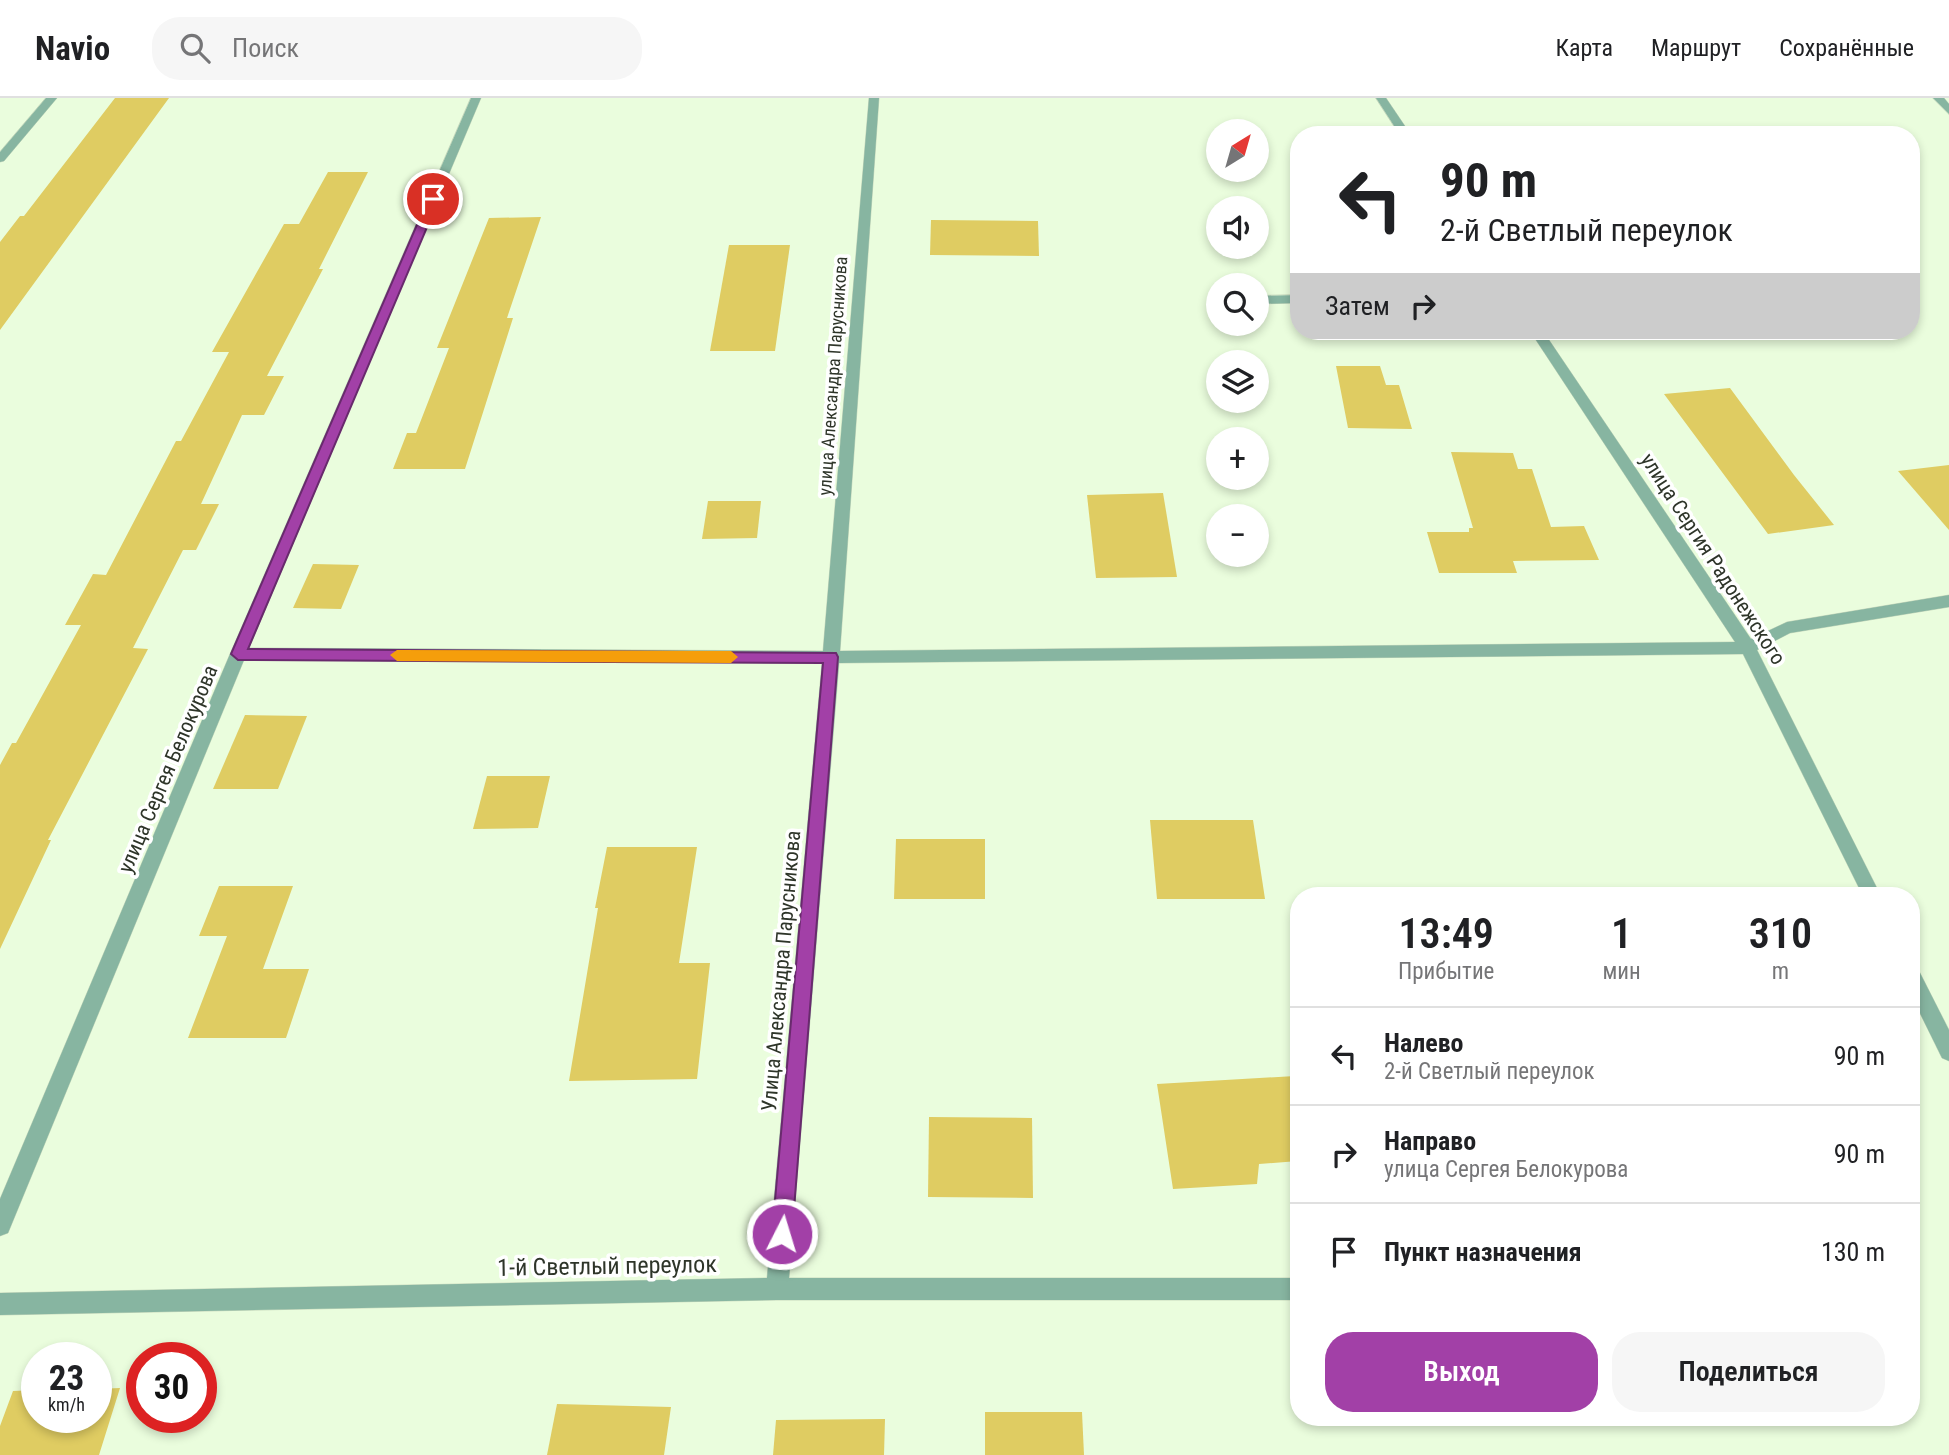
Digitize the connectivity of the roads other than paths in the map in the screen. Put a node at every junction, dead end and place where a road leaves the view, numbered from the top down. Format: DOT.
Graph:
graph roads {
  1 [pos="52,98"];
  2 [pos="476,98"];
  3 [pos="874,98"];
  4 [pos="1381,98"];
  5 [pos="1938,98"];
  6 [pos="1949,111"];
  7 [pos="1400,126"];
  8 [pos="0,159"];
  9 [pos="1290,299"];
  10 [pos="1269,300"];
  11 [pos="1543,340"];
  12 [pos="1949,601"];
  13 [pos="1748,648"];
  14 [pos="238,654"];
  15 [pos="831,657"];
  16 [pos="1868,887"];
  17 [pos="1920,993"];
  18 [pos="1949,1051"];
  19 [pos="0,1225"];
  20 [pos="777,1289"];
  21 [pos="1290,1289"];
  22 [pos="0,1304"];
  1 -- 8 [label="street"];
  2 -- 14 [label="street, улица Сергея Белокурова"];
  3 -- 15 [label="street, улица Александра Парусникова"];
  4 -- 7 [label="street"];
  5 -- 6 [label="street"];
  9 -- 10 [label="street"];
  11 -- 13 [label="street, улица Сергия Радонежского"];
  12 -- 13 [label="street"];
  13 -- 15 [label="street"];
  13 -- 16 [label="street, улица Сергия Радонежского"];
  14 -- 15 [label="street"];
  14 -- 19 [label="street, улица Сергея Белокурова"];
  15 -- 20 [label="street, Улица Александра Парусникова"];
  17 -- 18 [label="street"];
  20 -- 21 [label="street, 1-й Светлый переулок"];
  20 -- 22 [label="street, 1-й Светлый переулок"];
}
